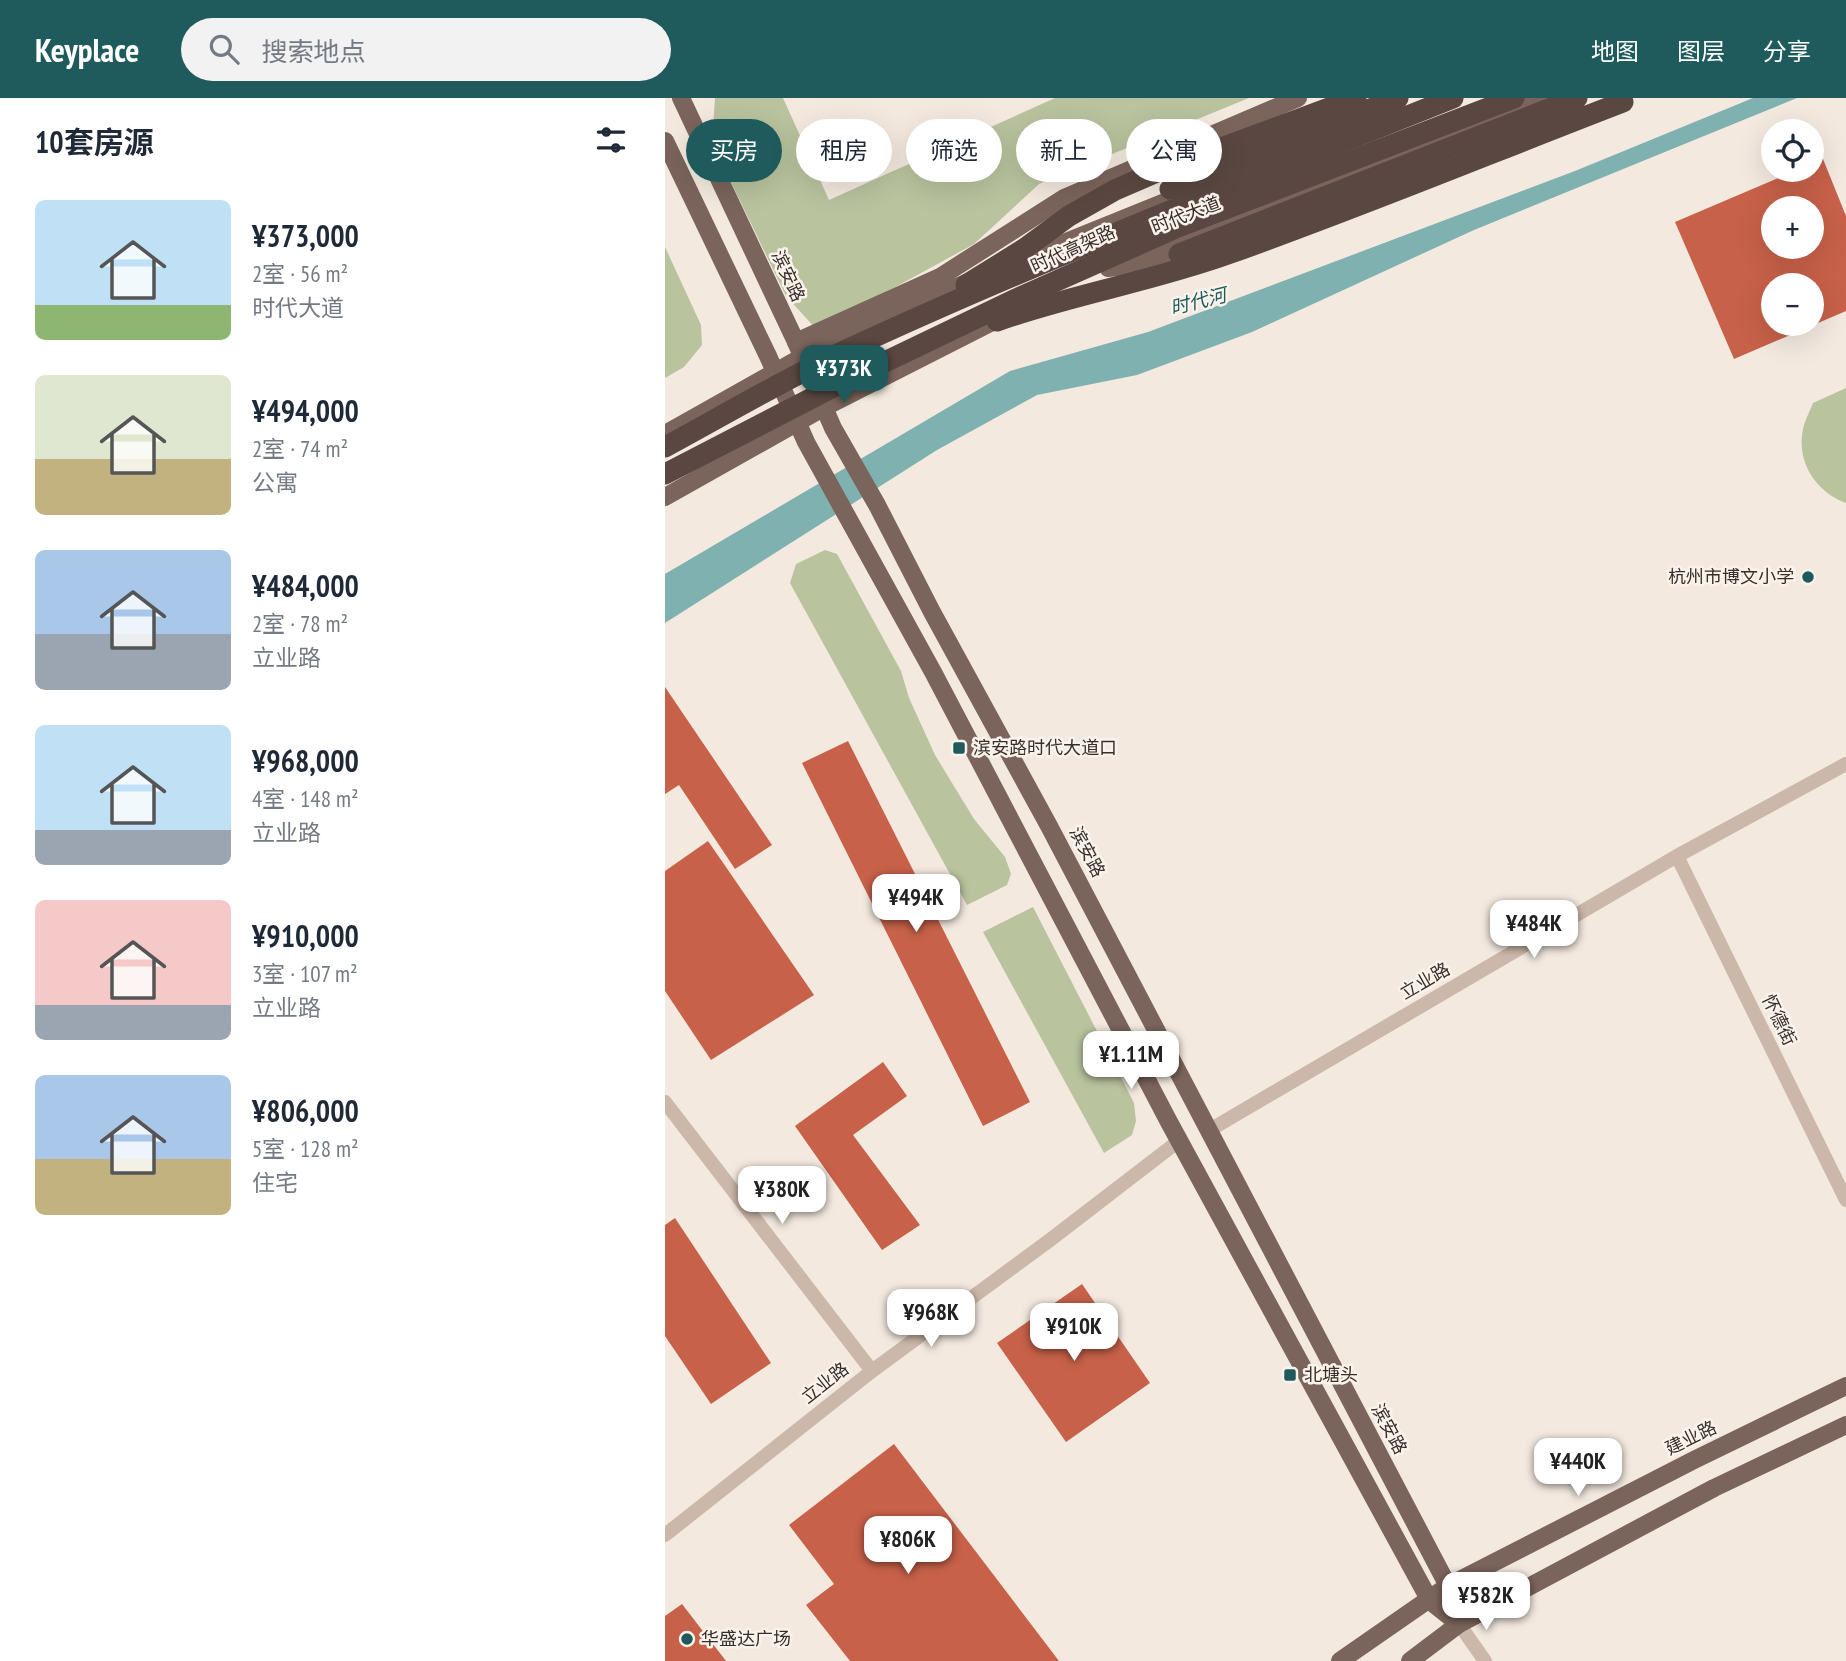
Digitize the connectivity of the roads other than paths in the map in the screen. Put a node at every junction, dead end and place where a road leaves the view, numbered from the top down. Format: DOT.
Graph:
graph roads {
  1 [pos="681,98"];
  2 [pos="1298,98"];
  3 [pos="1356,98"];
  4 [pos="1398,98"];
  5 [pos="1426,98"];
  6 [pos="1453,98"];
  7 [pos="1514,98"];
  8 [pos="1549,98"];
  9 [pos="1577,98"];
  10 [pos="1628,100"];
  11 [pos="665,141"];
  12 [pos="1170,189"];
  13 [pos="1097,229"];
  14 [pos="1047,249"];
  15 [pos="1179,254"];
  16 [pos="958,265"];
  17 [pos="1108,268"];
  18 [pos="900,327"];
  19 [pos="799,349"];
  20 [pos="905,352"];
  21 [pos="775,371"];
  22 [pos="823,408"];
  23 [pos="797,422"];
  24 [pos="665,434"];
  25 [pos="665,447"];
  26 [pos="665,474"];
  27 [pos="665,496"];
  28 [pos="1846,764"];
  29 [pos="1677,856"];
  30 [pos="665,1102"];
  31 [pos="1208,1131"];
  32 [pos="1179,1140"];
  33 [pos="1846,1200"];
  34 [pos="872,1371"];
  35 [pos="1846,1387"];
  36 [pos="1846,1425"];
  37 [pos="665,1535"];
  38 [pos="1448,1586"];
  39 [pos="1430,1601"];
  40 [pos="1459,1624"];
  41 [pos="1340,1661"];
  42 [pos="1410,1661"];
  43 [pos="1485,1661"];
  1 -- 19 [label="main road, 滨安路"];
  2 -- 16 [label="main road"];
  3 -- 18 [label="highway, bridge"];
  4 -- 12 [label="highway"];
  5 -- 13 [label="main road, 时代大道"];
  6 -- 18 [label="highway, 时代高架路, bridge"];
  7 -- 20 [label="highway, 时代高架路, bridge"];
  8 -- 17 [label="main road, 时代大道"];
  9 -- 15 [label="highway"];
  10 -- 20 [label="highway, bridge"];
  11 -- 21 [label="main road, 滨安路"];
  12 -- 13 [label="main road"];
  13 -- 14 [label="main road, 时代大道"];
  14 -- 16 [label="main road"];
  14 -- 19 [label="main road, 时代大道"];
  15 -- 17 [label="main road"];
  16 -- 19 [label="main road"];
  17 -- 22 [label="main road, 时代大道"];
  18 -- 25 [label="highway, 时代高架路, bridge"];
  19 -- 21 [label="main road, 时代大道"];
  19 -- 22 [label="main road, 滨安路"];
  20 -- 26 [label="highway, 时代高架路, bridge"];
  21 -- 23 [label="main road, 滨安路"];
  21 -- 24 [label="main road, 时代大道"];
  22 -- 23 [label="main road, 时代大道"];
  22 -- 31 [label="main road, 滨安路"];
  23 -- 27 [label="main road, 时代大道"];
  23 -- 32 [label="main road, 滨安路"];
  28 -- 29 [label="street, 立业路"];
  29 -- 31 [label="street, 立业路"];
  29 -- 33 [label="street, 怀德街"];
  30 -- 34 [label="street"];
  31 -- 38 [label="main road, 滨安路"];
  32 -- 34 [label="street, 立业路"];
  32 -- 39 [label="main road, 滨安路"];
  34 -- 37 [label="street, 立业路"];
  35 -- 38 [label="main road, 建业路"];
  36 -- 40 [label="main road"];
  38 -- 39 [label="main road, 建业路"];
  38 -- 40 [label="main road, 滨安路"];
  39 -- 40 [label="main road, 滨安路"];
  39 -- 41 [label="main road, 建业路"];
  40 -- 42 [label="main road"];
  40 -- 43 [label="street, 滨安路"];
}
